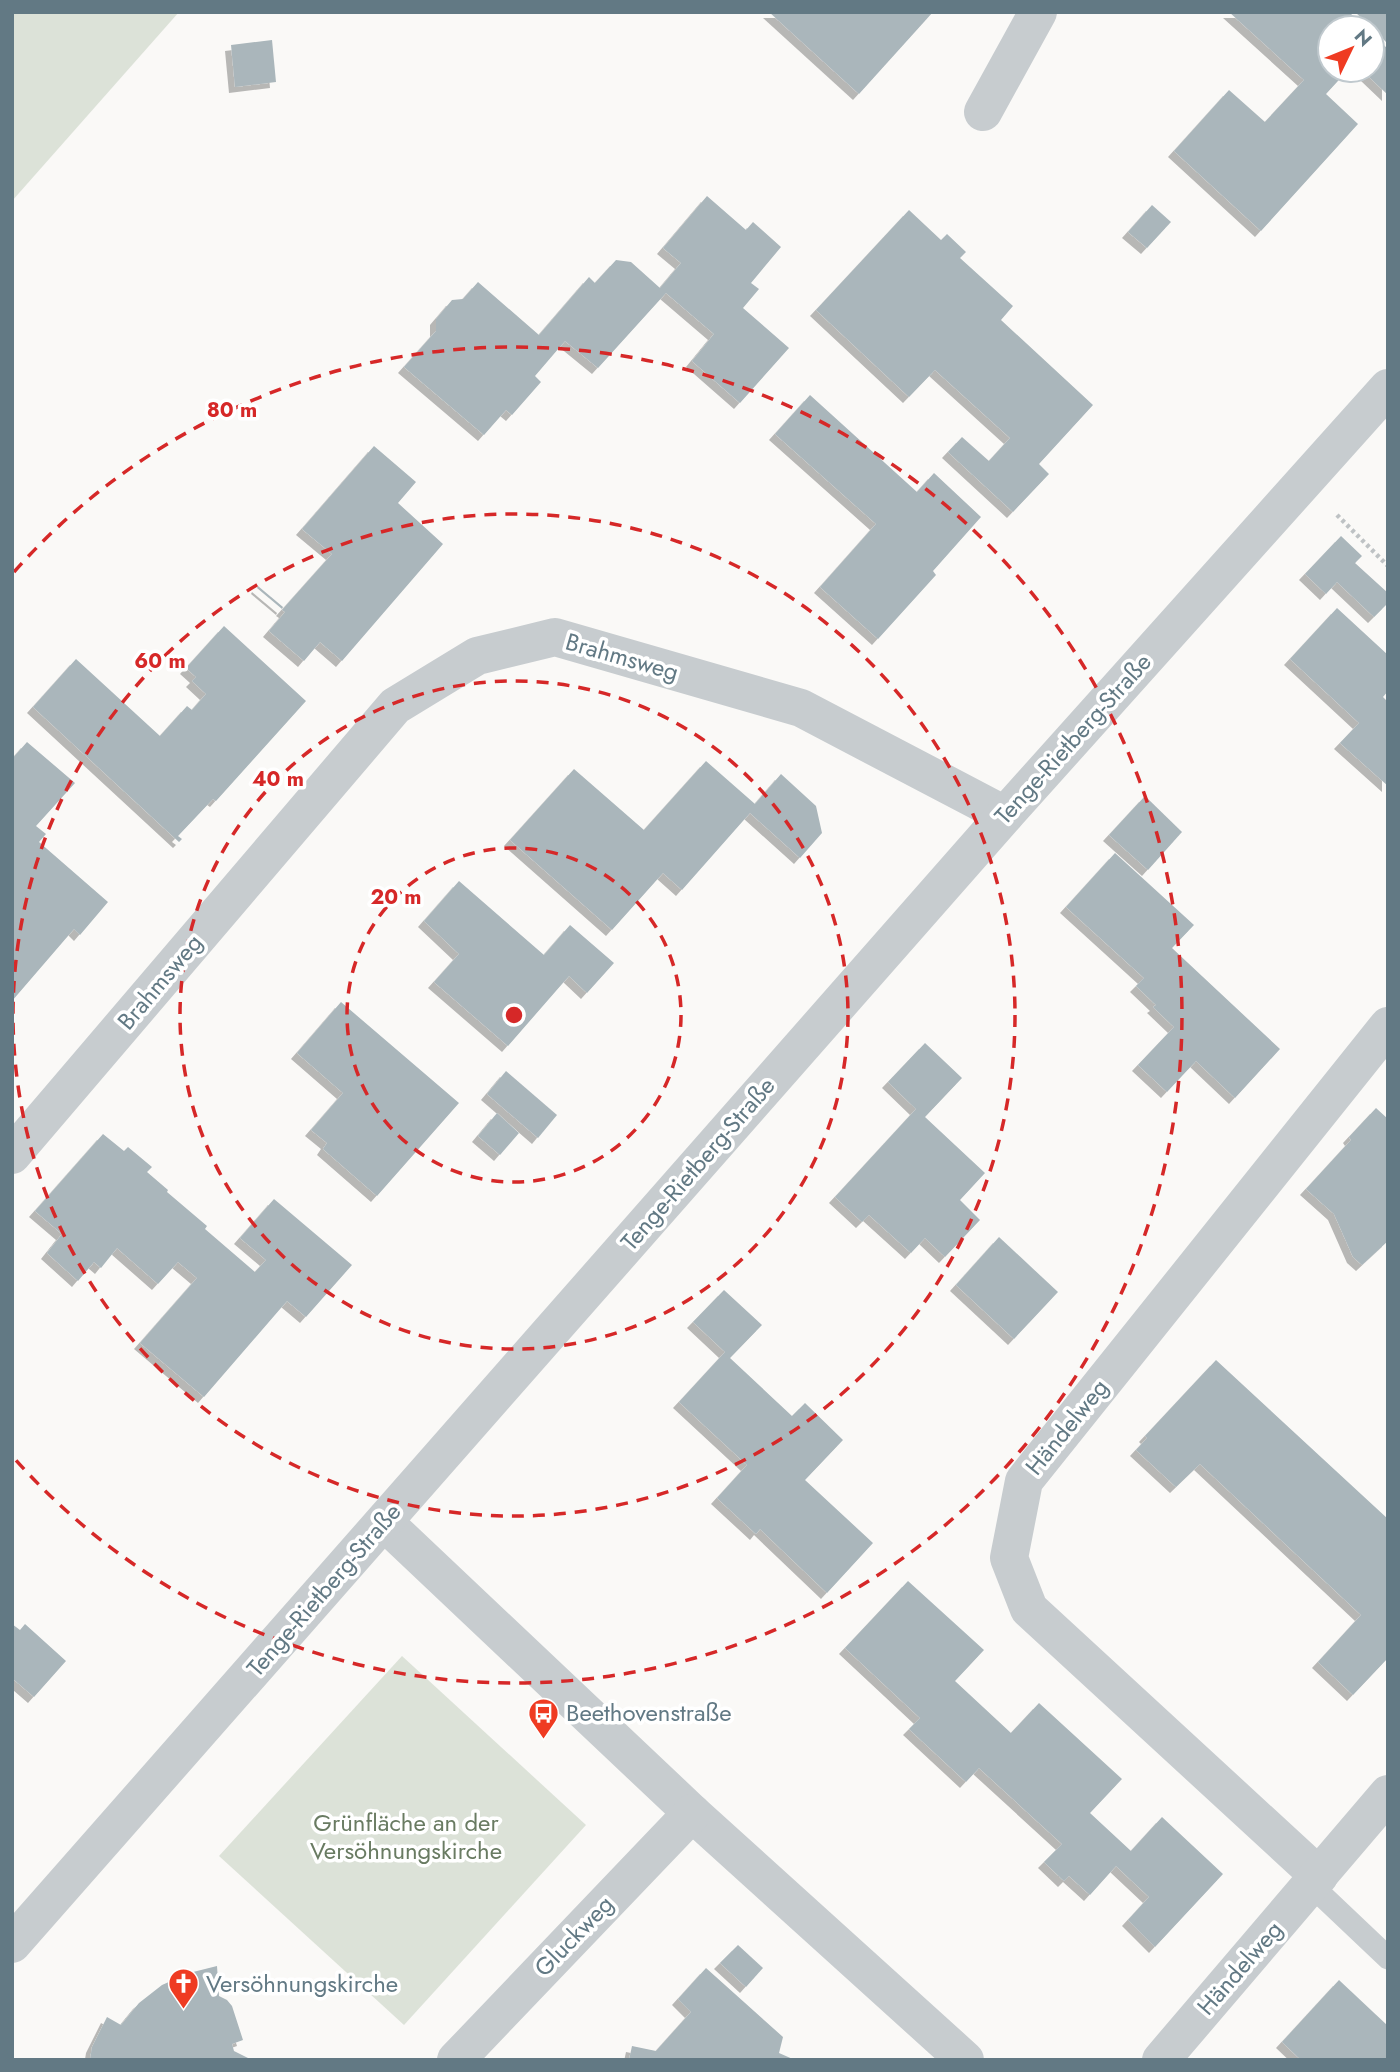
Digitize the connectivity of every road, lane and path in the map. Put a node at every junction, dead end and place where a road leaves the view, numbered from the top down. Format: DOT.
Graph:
graph roads {
  1 [pos="1038,12"];
  2 [pos="983,112"];
  3 [pos="1388,388"];
  4 [pos="1305,482"];
  5 [pos="1388,566"];
  6 [pos="1005,815"];
  7 [pos="1388,1026"];
  8 [pos="12,1155"];
  9 [pos="384,1522"];
  10 [pos="1388,1794"];
  11 [pos="692,1813"];
  12 [pos="1315,1881"];
  13 [pos="12,1944"];
  14 [pos="1388,1958"];
  15 [pos="456,2060"];
  16 [pos="965,2060"];
  17 [pos="1161,2060"];
  1 -- 2 [label="street"];
  3 -- 4 [label="street, Tenge-Rietberg-Straße"];
  4 -- 5 [label="path"];
  4 -- 6 [label="street, Tenge-Rietberg-Straße"];
  6 -- 8 [label="street, Brahmsweg"];
  6 -- 9 [label="street, Tenge-Rietberg-Straße"];
  7 -- 12 [label="street, Händelweg"];
  9 -- 11 [label="street"];
  9 -- 13 [label="street, Tenge-Rietberg-Straße"];
  10 -- 12 [label="street, Händelweg"];
  11 -- 15 [label="street, Gluckweg"];
  11 -- 16 [label="street"];
  12 -- 14 [label="lane"];
  12 -- 17 [label="street, Händelweg"];
}
